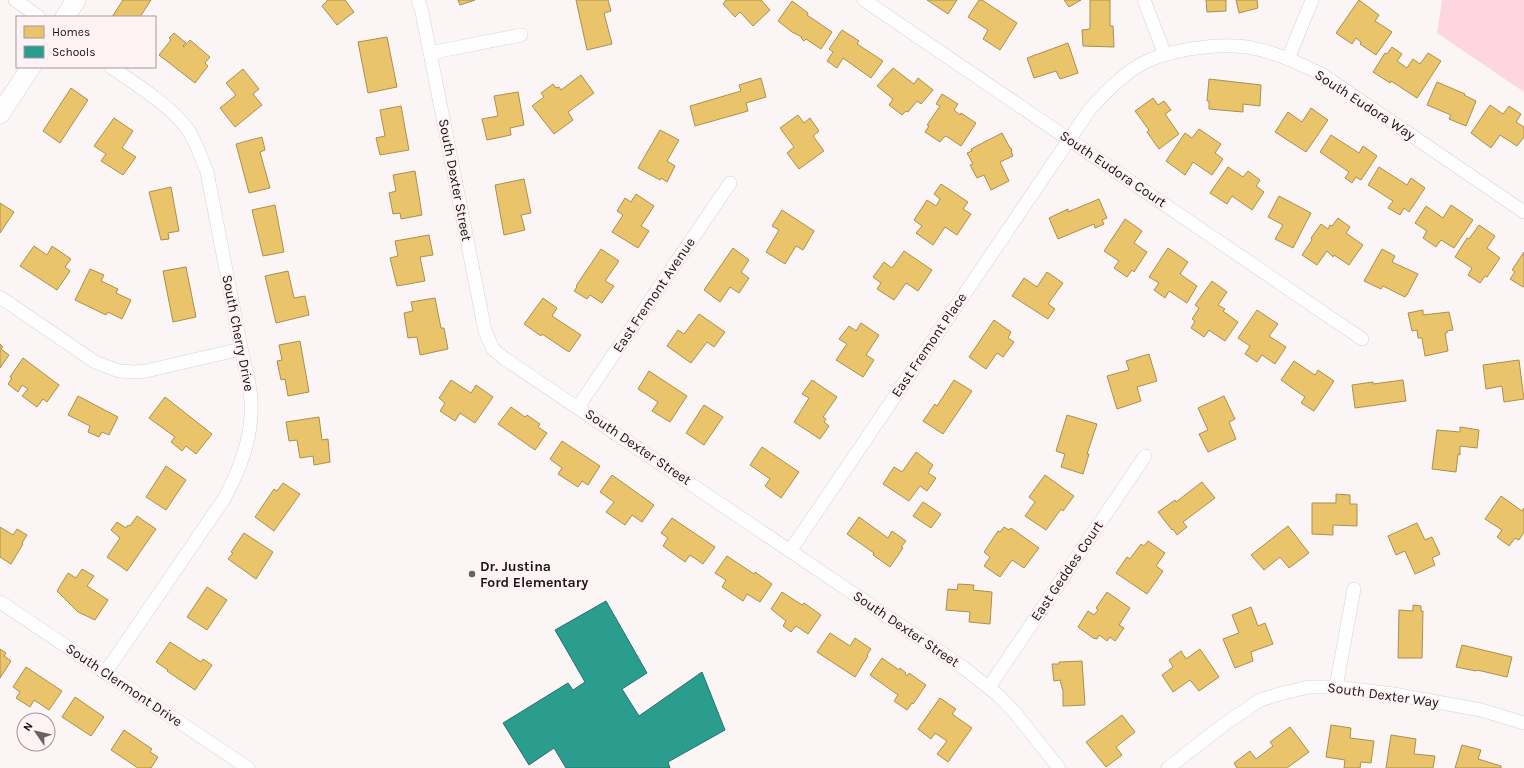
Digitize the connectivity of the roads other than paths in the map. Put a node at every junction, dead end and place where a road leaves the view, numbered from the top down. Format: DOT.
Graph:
graph roads {
  1 [pos="15,0"];
  2 [pos="76,0"];
  3 [pos="418,0"];
  4 [pos="864,0"];
  5 [pos="1144,0"];
  6 [pos="1312,0"];
  7 [pos="39,16"];
  8 [pos="66,16"];
  9 [pos="521,35"];
  10 [pos="430,53"];
  11 [pos="1165,55"];
  12 [pos="1288,59"];
  13 [pos="30,68"];
  14 [pos="112,68"];
  15 [pos="0,114"];
  16 [pos="1069,139"];
  17 [pos="730,183"];
  18 [pos="1524,212"];
  19 [pos="0,297"];
  20 [pos="1362,339"];
  21 [pos="241,350"];
  22 [pos="578,407"];
  23 [pos="1145,456"];
  24 [pos="790,551"];
  25 [pos="1354,589"];
  26 [pos="0,602"];
  27 [pos="104,673"];
  28 [pos="1336,686"];
  29 [pos="989,687"];
  30 [pos="1524,722"];
  31 [pos="248,768"];
  32 [pos="1058,768"];
  33 [pos="1168,768"];
  1 -- 7 [label="street"];
  2 -- 8 [label="street"];
  3 -- 10 [label="street, South Dexter Street"];
  4 -- 16 [label="street, South Eudora Court"];
  5 -- 11 [label="street"];
  6 -- 12 [label="street"];
  9 -- 10 [label="street"];
  10 -- 22 [label="street, South Dexter Street"];
  11 -- 12 [label="street, South Eudora Way"];
  11 -- 16 [label="street, South Eudora Way"];
  12 -- 18 [label="street, South Eudora Way"];
  13 -- 15 [label="street"];
  14 -- 21 [label="street, South Cherry Drive"];
  16 -- 20 [label="street, South Eudora Court"];
  16 -- 24 [label="street, East Fremont Place"];
  17 -- 22 [label="street, East Fremont Avenue"];
  19 -- 21 [label="street"];
  21 -- 27 [label="street, South Cherry Drive"];
  22 -- 24 [label="street, South Dexter Street"];
  23 -- 29 [label="street, East Geddes Court"];
  24 -- 29 [label="street, South Dexter Street"];
  25 -- 28 [label="street"];
  26 -- 27 [label="street, South Clermont Drive"];
  27 -- 31 [label="street, South Clermont Drive"];
  28 -- 30 [label="street, South Dexter Way"];
  28 -- 33 [label="street, South Dexter Way"];
  29 -- 32 [label="street, South Dexter Street"];
}
